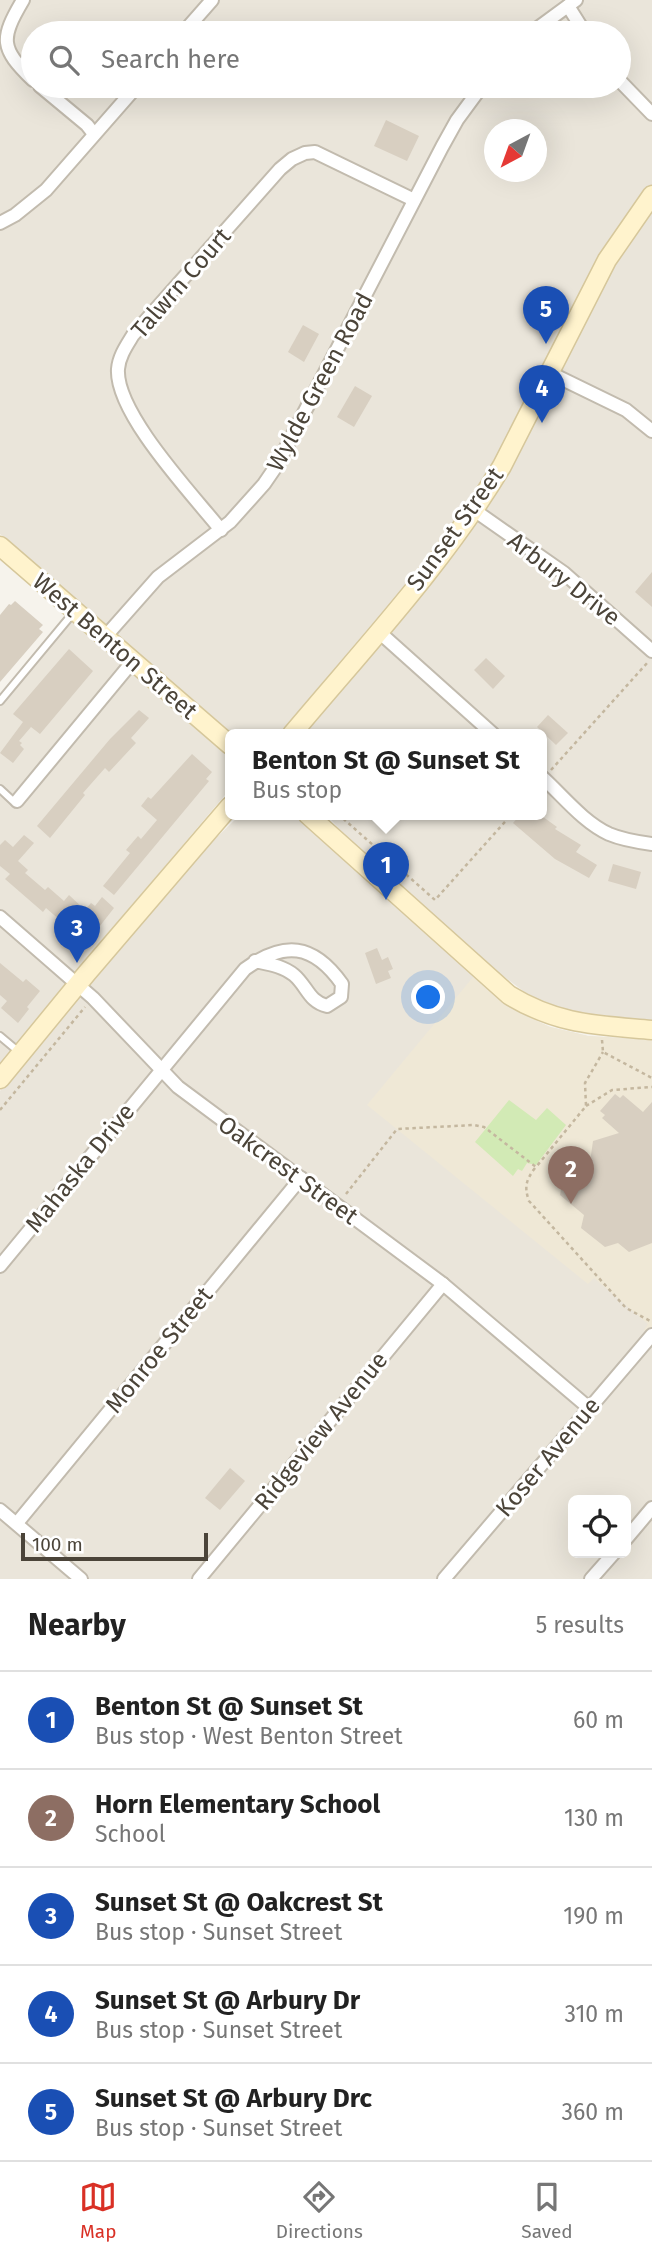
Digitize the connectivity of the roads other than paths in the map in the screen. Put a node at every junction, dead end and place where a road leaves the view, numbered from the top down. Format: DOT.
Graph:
graph roads {
  1 [pos="23,0"];
  2 [pos="212,0"];
  3 [pos="572,3"];
  4 [pos="194,21"];
  5 [pos="547,21"];
  6 [pos="580,21"];
  7 [pos="21,69"];
  8 [pos="631,92"];
  9 [pos="54,98"];
  10 [pos="126,98"];
  11 [pos="473,98"];
  12 [pos="652,114"];
  13 [pos="94,134"];
  14 [pos="414,200"];
  15 [pos="650,203"];
  16 [pos="0,223"];
  17 [pos="548,372"];
  18 [pos="652,431"];
  19 [pos="474,510"];
  20 [pos="221,530"];
  21 [pos="0,546"];
  22 [pos="75,610"];
  23 [pos="378,631"];
  24 [pos="105,637"];
  25 [pos="650,656"];
  26 [pos="133,661"];
  27 [pos="0,701"];
  28 [pos="296,729"];
  29 [pos="487,729"];
  30 [pos="225,741"];
  31 [pos="547,778"];
  32 [pos="0,789"];
  33 [pos="17,801"];
  34 [pos="225,812"];
  35 [pos="314,820"];
  36 [pos="652,844"];
  37 [pos="0,918"];
  38 [pos="255,961"];
  39 [pos="78,984"];
  40 [pos="652,1030"];
  41 [pos="0,1036"];
  42 [pos="21,1054"];
  43 [pos="160,1070"];
  44 [pos="0,1079"];
  45 [pos="301,1178"];
  46 [pos="0,1266"];
  47 [pos="443,1284"];
  48 [pos="652,1335"];
  49 [pos="589,1408"];
  50 [pos="652,1508"];
  51 [pos="0,1510"];
  52 [pos="17,1523"];
  53 [pos="631,1533"];
  54 [pos="610,1558"];
  55 [pos="81,1579"];
  56 [pos="199,1579"];
  57 [pos="444,1579"];
  58 [pos="591,1579"];
  1 -- 7 [label="street"];
  2 -- 4 [label="street"];
  3 -- 5 [label="street"];
  3 -- 6 [label="street"];
  8 -- 12 [label="street"];
  9 -- 13 [label="street"];
  10 -- 13 [label="street"];
  11 -- 14 [label="street, Wylde Green Road"];
  13 -- 16 [label="street"];
  14 -- 20 [label="street, Wylde Green Road"];
  14 -- 20 [label="street, Talwrn Court"];
  15 -- 17 [label="street, Sunset Street"];
  17 -- 18 [label="street"];
  17 -- 19 [label="street, Sunset Street"];
  19 -- 23 [label="street, Sunset Street"];
  19 -- 25 [label="street, Arbury Drive"];
  20 -- 24 [label="street, Wylde Green Road"];
  21 -- 22 [label="street, West Benton Street"];
  22 -- 24 [label="street, West Benton Street"];
  22 -- 27 [label="lane"];
  23 -- 28 [label="street, Sunset Street"];
  23 -- 29 [label="street"];
  24 -- 26 [label="street, West Benton Street"];
  26 -- 30 [label="street, West Benton Street"];
  26 -- 33 [label="street"];
  31 -- 36 [label="street"];
  32 -- 33 [label="lane"];
  34 -- 39 [label="street"];
  35 -- 40 [label="street"];
  37 -- 39 [label="street, Oakcrest Street"];
  38 -- 38 [label="street"];
  38 -- 43 [label="street, Mahaska Drive"];
  39 -- 42 [label="street"];
  39 -- 43 [label="street, Oakcrest Street"];
  41 -- 42 [label="lane"];
  42 -- 44 [label="street"];
  43 -- 45 [label="street, Oakcrest Street"];
  43 -- 46 [label="street, Mahaska Drive"];
  45 -- 47 [label="street, Oakcrest Street"];
  45 -- 52 [label="street, Monroe Street"];
  47 -- 49 [label="street, Oakcrest Street"];
  47 -- 56 [label="street, Ridgeview Avenue"];
  48 -- 49 [label="street, Koser Avenue"];
  49 -- 57 [label="street, Koser Avenue"];
  50 -- 53 [label="street"];
  51 -- 52 [label="street"];
  52 -- 55 [label="street"];
  54 -- 58 [label="street"];
}
